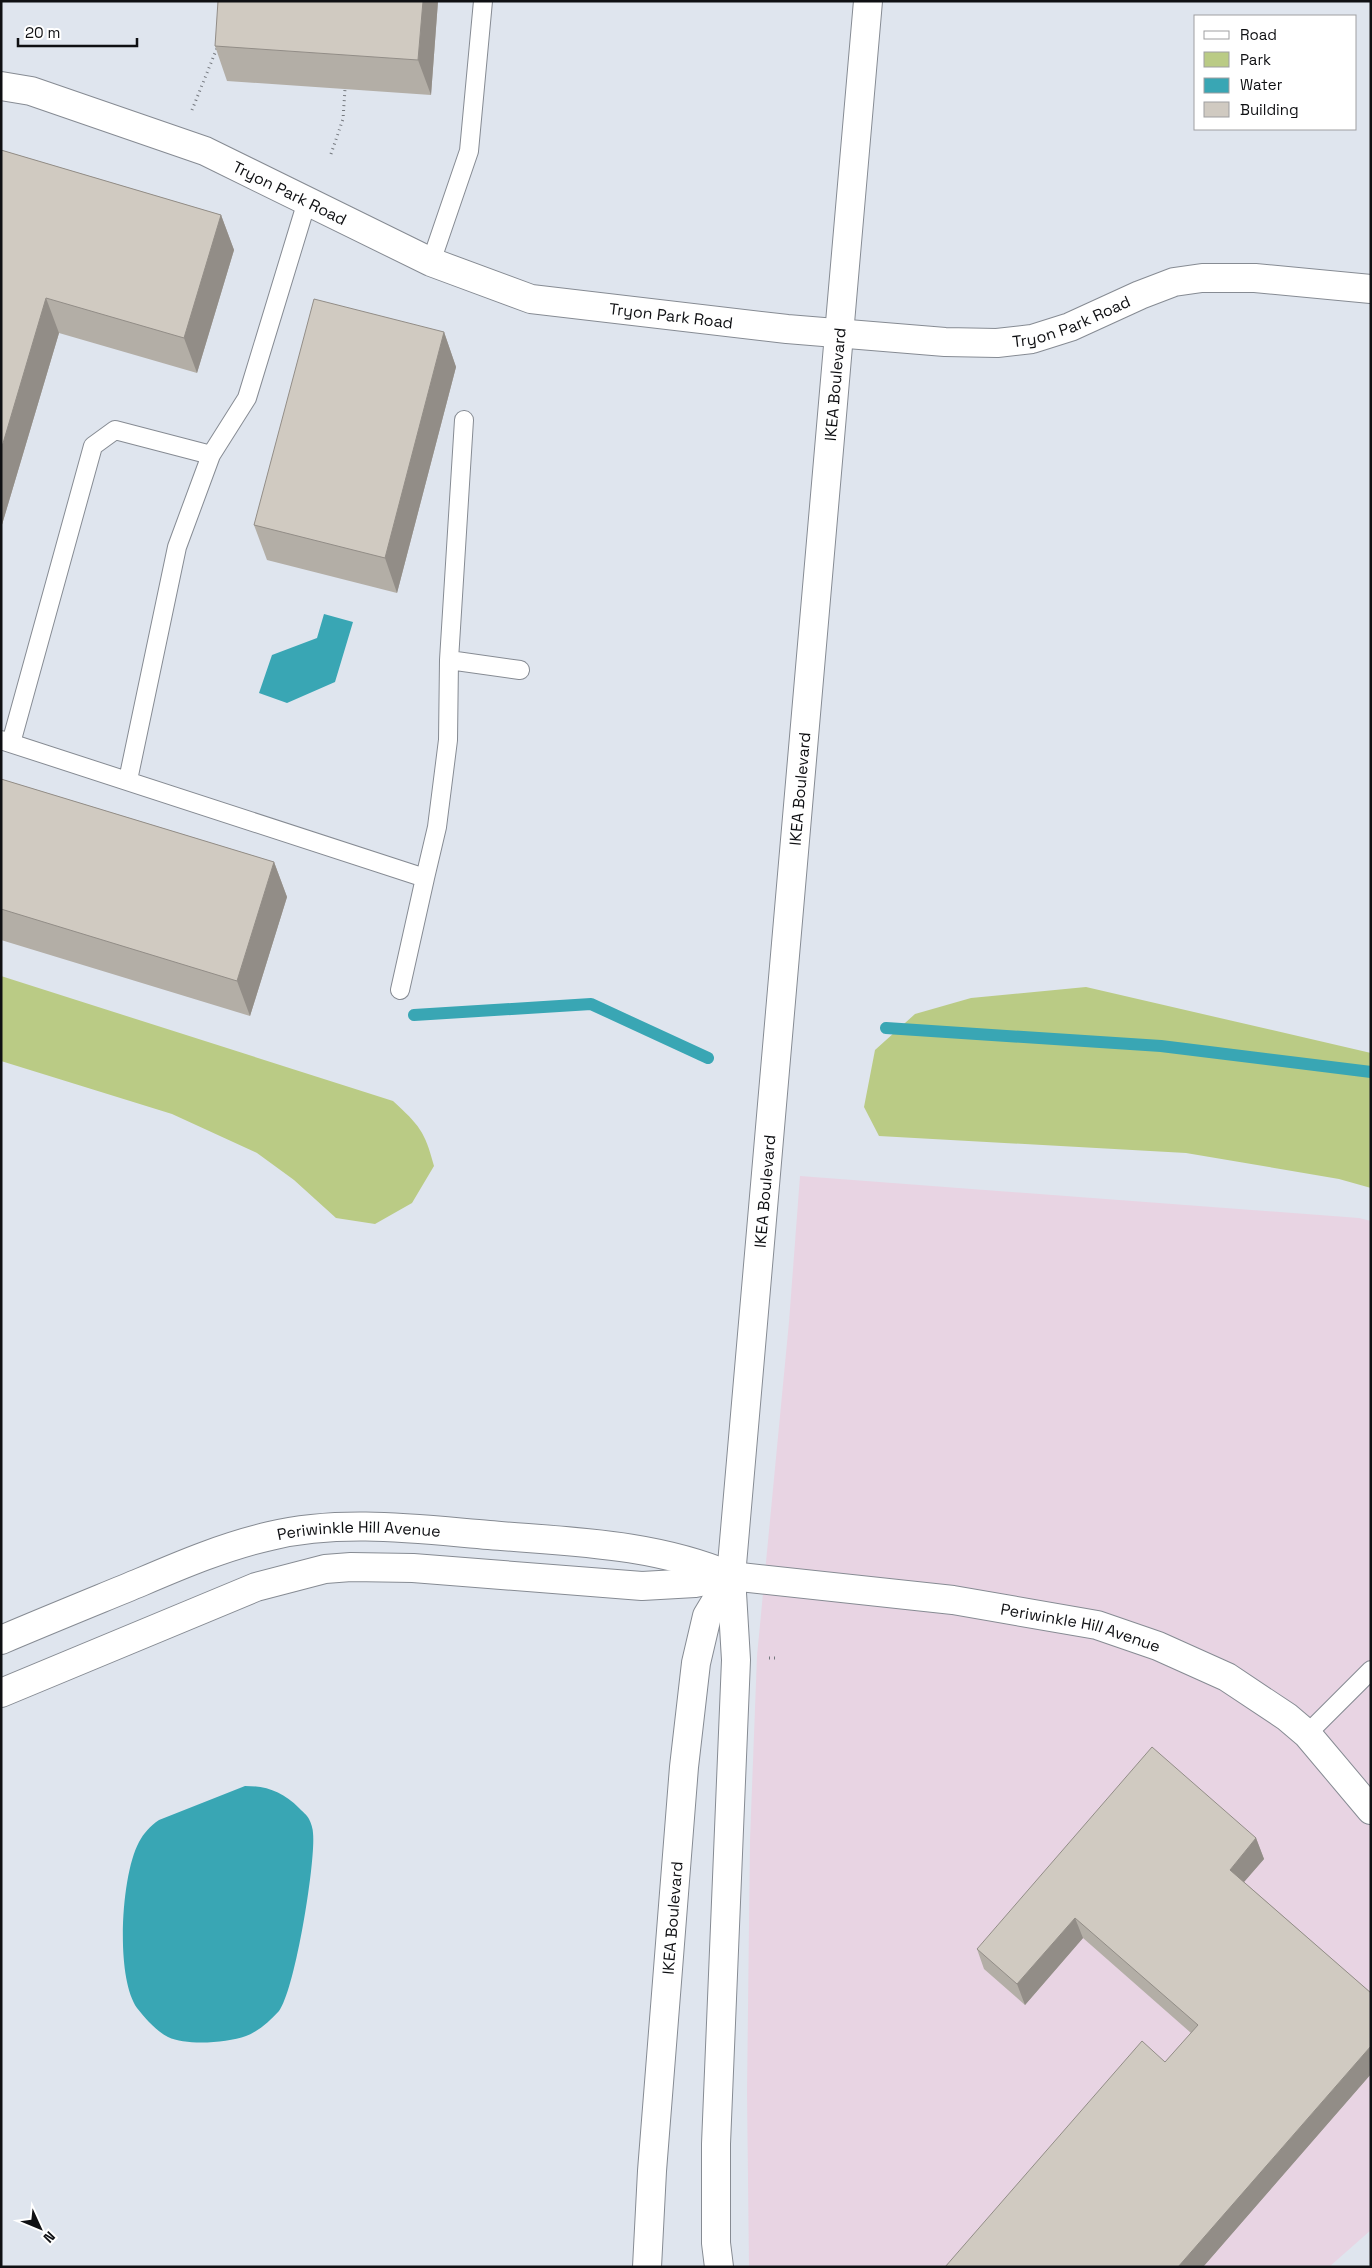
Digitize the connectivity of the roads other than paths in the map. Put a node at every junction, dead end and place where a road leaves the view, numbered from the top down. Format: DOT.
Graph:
graph roads {
  1 [pos="483,1"];
  2 [pos="868,1"];
  3 [pos="1,86"];
  4 [pos="307,202"];
  5 [pos="431,262"];
  6 [pos="1371,289"];
  7 [pos="839,332"];
  8 [pos="464,420"];
  9 [pos="211,455"];
  10 [pos="449,660"];
  11 [pos="520,670"];
  12 [pos="6,742"];
  13 [pos="128,780"];
  14 [pos="425,878"];
  15 [pos="400,990"];
  16 [pos="730,1576"];
  17 [pos="1,1640"];
  18 [pos="1371,1670"];
  19 [pos="1,1693"];
  20 [pos="1307,1734"];
  21 [pos="1371,1810"];
  22 [pos="647,2267"];
  23 [pos="719,2267"];
  1 -- 5 [label="lane"];
  2 -- 7 [label="street, IKEA Boulevard"];
  3 -- 4 [label="street, Tryon Park Road"];
  4 -- 5 [label="street, Tryon Park Road"];
  4 -- 9 [label="lane"];
  5 -- 7 [label="street, Tryon Park Road"];
  6 -- 7 [label="street, Tryon Park Road"];
  7 -- 16 [label="street, IKEA Boulevard"];
  8 -- 10 [label="lane"];
  9 -- 12 [label="lane"];
  9 -- 13 [label="lane"];
  10 -- 11 [label="lane"];
  10 -- 14 [label="lane"];
  12 -- 13 [label="lane"];
  13 -- 14 [label="lane"];
  14 -- 15 [label="lane"];
  16 -- 17 [label="street, Periwinkle Hill Avenue"];
  16 -- 19 [label="street, Periwinkle Hill Avenue"];
  16 -- 20 [label="street, Periwinkle Hill Avenue"];
  16 -- 22 [label="street, IKEA Boulevard"];
  16 -- 23 [label="street, IKEA Boulevard"];
  18 -- 20 [label="lane"];
  20 -- 21 [label="street, Periwinkle Hill Avenue"];
}
